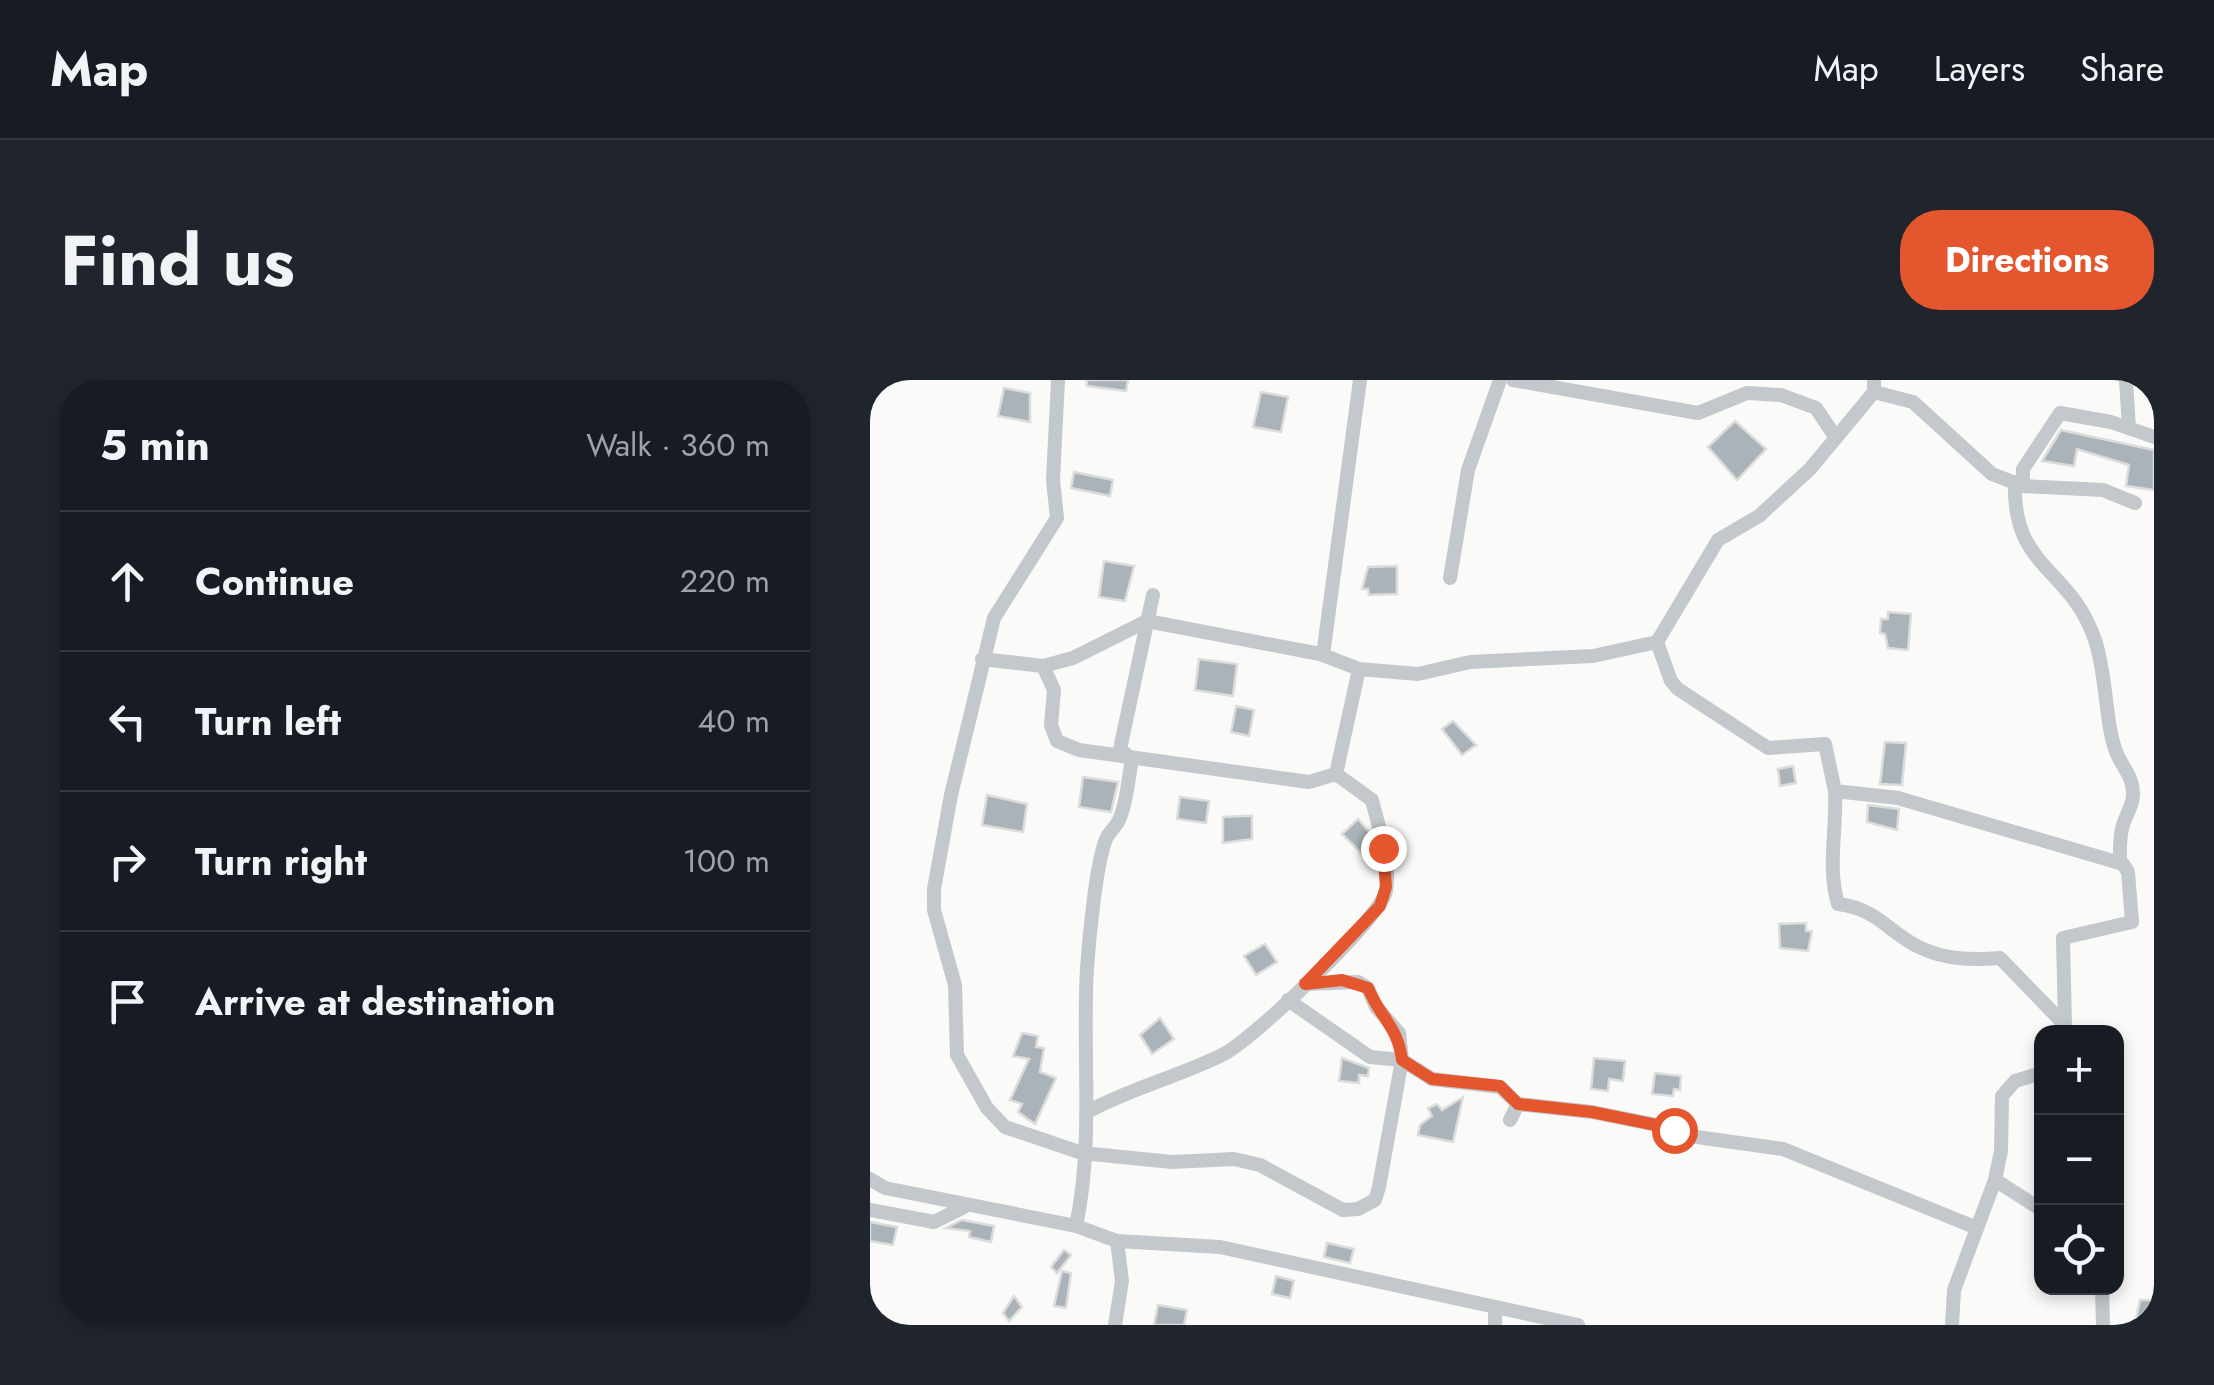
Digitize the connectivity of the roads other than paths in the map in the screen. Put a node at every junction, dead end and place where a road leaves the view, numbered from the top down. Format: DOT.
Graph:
graph roads {
  1 [pos="1058,380"];
  2 [pos="1360,380"];
  3 [pos="1500,380"];
  4 [pos="1513,380"];
  5 [pos="2126,380"];
  6 [pos="1874,386"];
  7 [pos="2129,428"];
  8 [pos="2154,437"];
  9 [pos="1836,438"];
  10 [pos="2019,484"];
  11 [pos="2136,504"];
  12 [pos="1450,578"];
  13 [pos="1153,595"];
  14 [pos="1147,621"];
  15 [pos="1657,642"];
  16 [pos="1323,655"];
  17 [pos="982,659"];
  18 [pos="1043,666"];
  19 [pos="1360,668"];
  20 [pos="1132,760"];
  21 [pos="1336,774"];
  22 [pos="1835,791"];
  23 [pos="2120,864"];
  24 [pos="1305,984"];
  25 [pos="1288,1000"];
  26 [pos="2059,1025"];
  27 [pos="2063,1025"];
  28 [pos="1402,1060"];
  29 [pos="2034,1075"];
  30 [pos="1518,1104"];
  31 [pos="1089,1111"];
  32 [pos="1510,1120"];
  33 [pos="1082,1152"];
  34 [pos="870,1179"];
  35 [pos="1995,1180"];
  36 [pos="2034,1205"];
  37 [pos="964,1207"];
  38 [pos="870,1210"];
  39 [pos="1076,1226"];
  40 [pos="1977,1228"];
  41 [pos="1116,1241"];
  42 [pos="2102,1295"];
  43 [pos="1495,1308"];
  44 [pos="1115,1325"];
  45 [pos="1494,1325"];
  46 [pos="1578,1325"];
  47 [pos="1952,1325"];
  48 [pos="2103,1325"];
  1 -- 17 [label="street"];
  2 -- 16 [label="street"];
  3 -- 12 [label="street"];
  4 -- 9 [label="street"];
  5 -- 7 [label="street"];
  6 -- 9 [label="street"];
  6 -- 10 [label="street"];
  7 -- 8 [label="street"];
  7 -- 10 [label="street"];
  9 -- 15 [label="street"];
  10 -- 11 [label="street"];
  10 -- 23 [label="street"];
  13 -- 14 [label="street"];
  14 -- 16 [label="street"];
  14 -- 18 [label="street"];
  14 -- 20 [label="street"];
  15 -- 19 [label="street"];
  15 -- 22 [label="street"];
  16 -- 19 [label="street"];
  17 -- 18 [label="street"];
  17 -- 33 [label="street"];
  18 -- 20 [label="street"];
  19 -- 21 [label="street"];
  20 -- 21 [label="street"];
  20 -- 31 [label="street"];
  21 -- 24 [label="street"];
  22 -- 23 [label="street"];
  22 -- 26 [label="street"];
  23 -- 27 [label="street"];
  24 -- 25 [label="street"];
  24 -- 28 [label="street"];
  25 -- 28 [label="street"];
  25 -- 31 [label="street"];
  28 -- 30 [label="street"];
  28 -- 33 [label="street"];
  29 -- 35 [label="street"];
  30 -- 32 [label="street"];
  30 -- 40 [label="street"];
  31 -- 33 [label="street"];
  33 -- 39 [label="street"];
  34 -- 37 [label="street"];
  35 -- 36 [label="street"];
  35 -- 40 [label="street"];
  37 -- 38 [label="street"];
  37 -- 39 [label="street"];
  39 -- 41 [label="street"];
  40 -- 47 [label="street"];
  41 -- 43 [label="street"];
  41 -- 44 [label="street"];
  42 -- 48 [label="street"];
  43 -- 45 [label="street"];
  43 -- 46 [label="street"];
}
